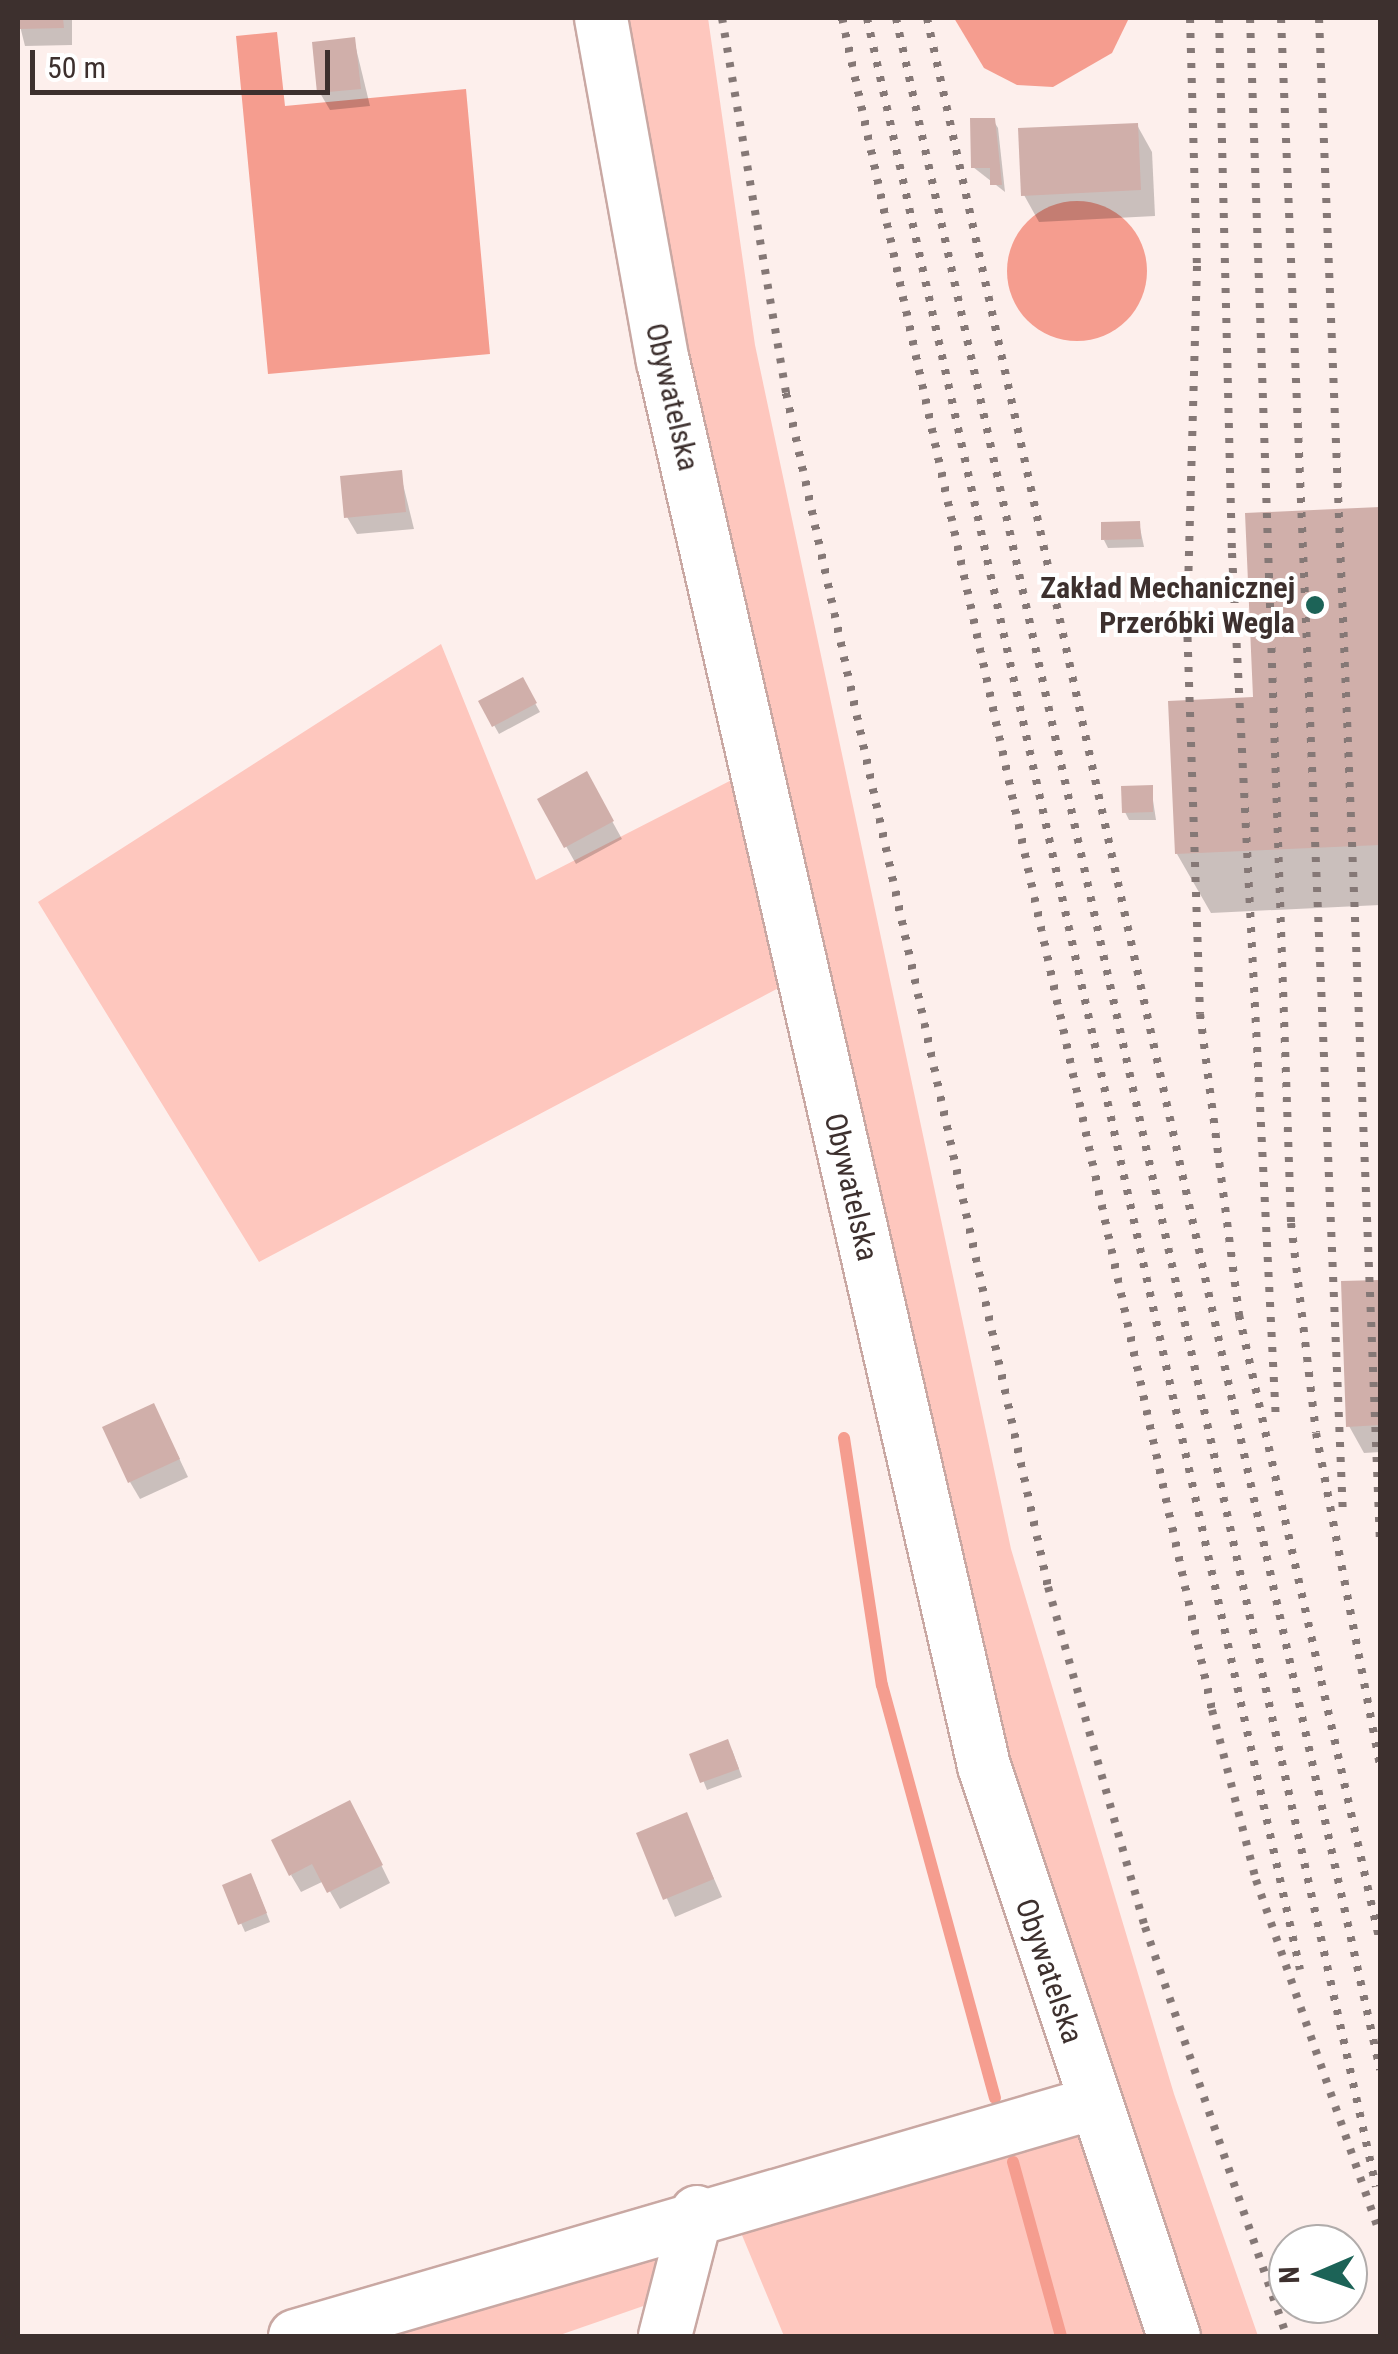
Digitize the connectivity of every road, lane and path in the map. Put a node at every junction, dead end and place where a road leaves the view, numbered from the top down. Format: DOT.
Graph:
graph roads {
  1 [pos="601,18"];
  2 [pos="1094,2103"];
  3 [pos="696,2212"];
  4 [pos="295,2336"];
  5 [pos="665,2336"];
  6 [pos="1174,2336"];
  1 -- 2 [label="street, Obywatelska"];
  2 -- 3 [label="street"];
  2 -- 6 [label="street, Obywatelska"];
  3 -- 4 [label="street"];
  3 -- 5 [label="street"];
}
